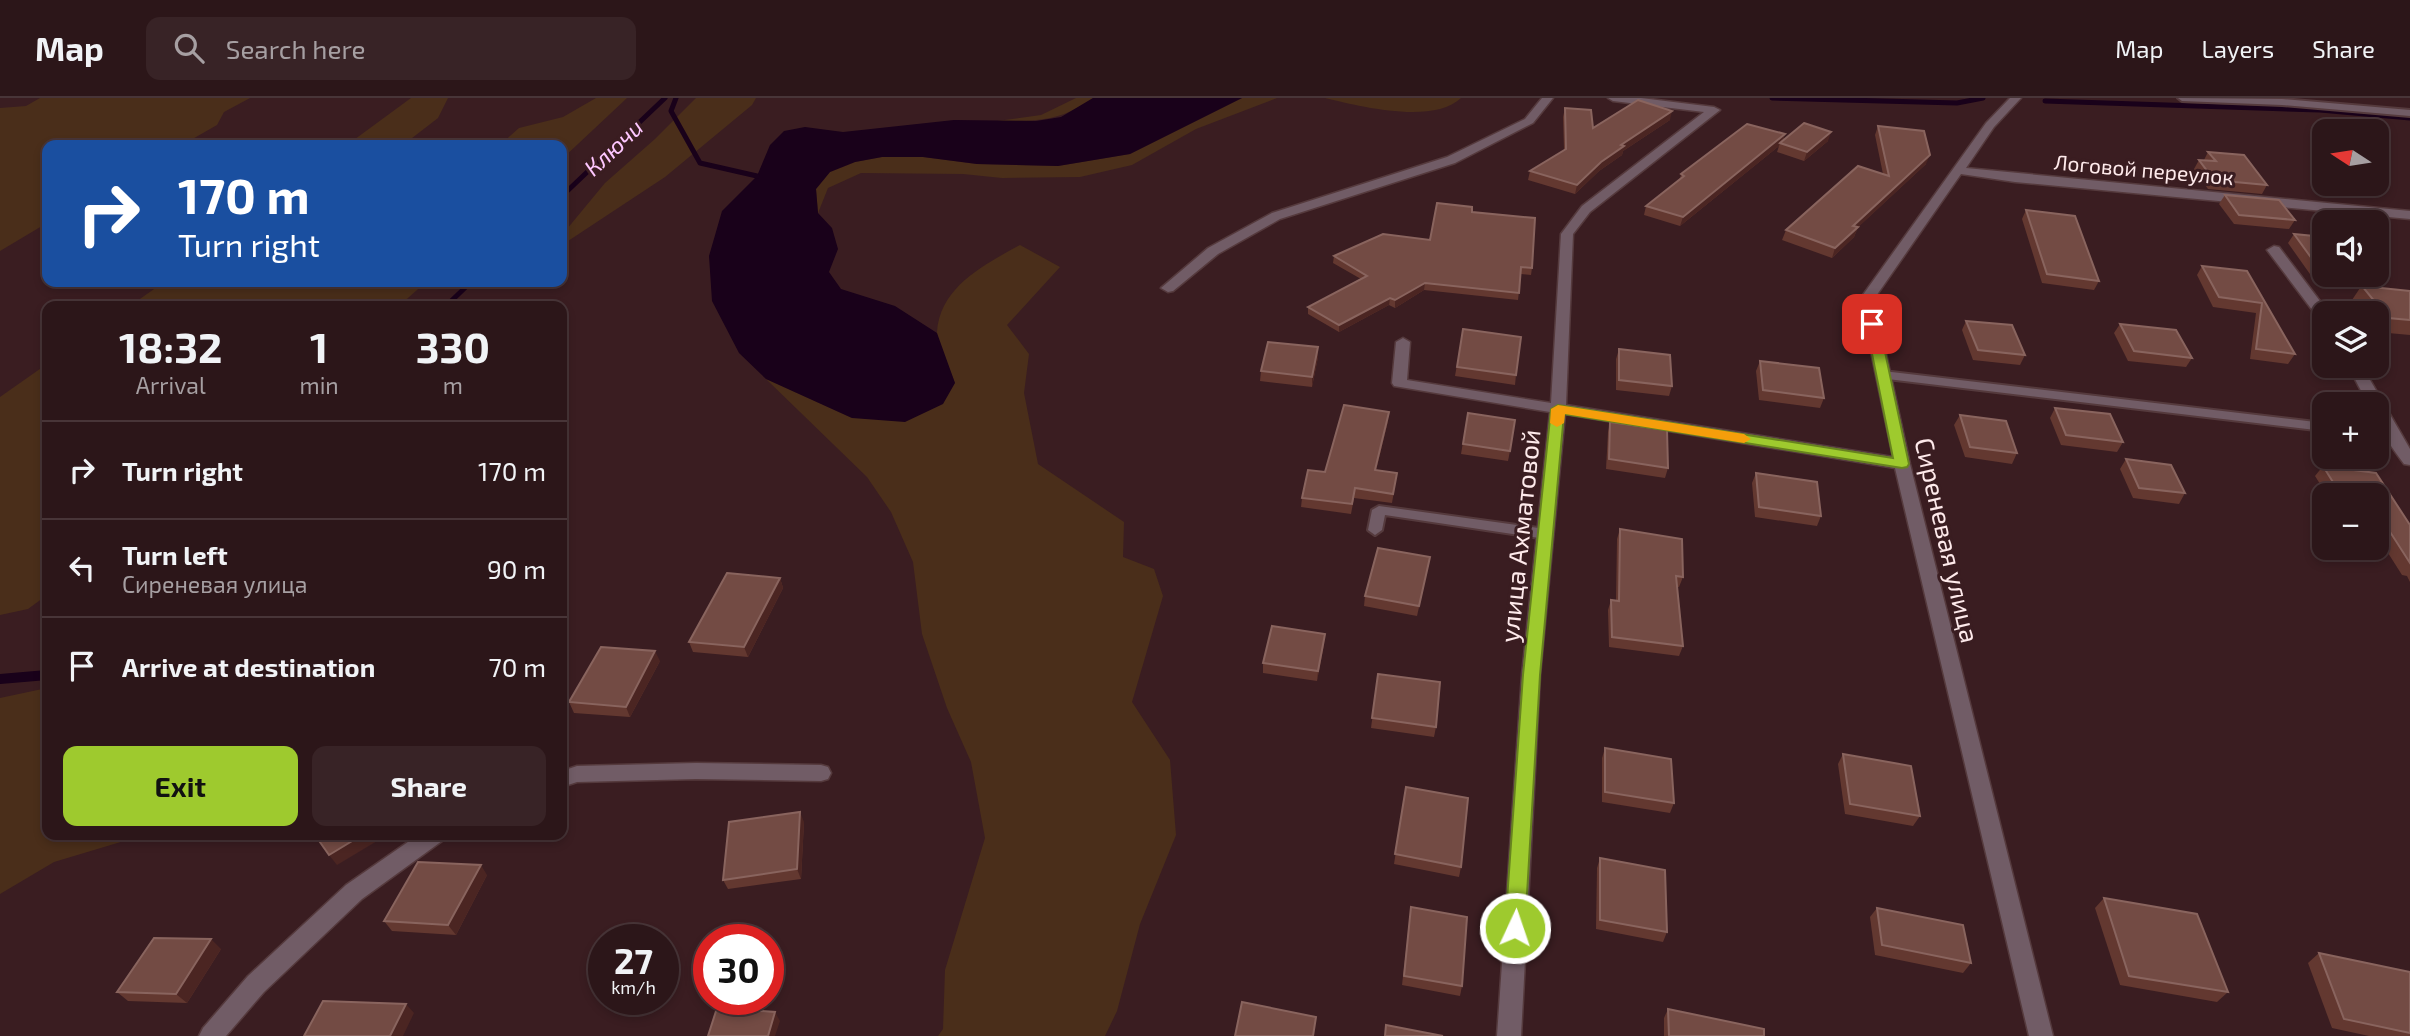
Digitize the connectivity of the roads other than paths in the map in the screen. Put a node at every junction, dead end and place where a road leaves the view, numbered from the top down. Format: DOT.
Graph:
graph roads {
  1 [pos="1548,98"];
  2 [pos="1613,98"];
  3 [pos="2015,98"];
  4 [pos="2182,98"];
  5 [pos="2410,113"];
  6 [pos="1958,170"];
  7 [pos="2410,215"];
  8 [pos="2274,250"];
  9 [pos="1168,288"];
  10 [pos="2313,301"];
  11 [pos="1403,342"];
  12 [pos="1883,375"];
  13 [pos="1558,409"];
  14 [pos="2312,426"];
  15 [pos="2389,439"];
  16 [pos="2410,460"];
  17 [pos="1902,464"];
  18 [pos="1375,530"];
  19 [pos="1546,534"];
  20 [pos="821,772"];
  21 [pos="567,777"];
  22 [pos="427,840"];
  23 [pos="211,1036"];
  24 [pos="1509,1036"];
  25 [pos="2041,1036"];
  1 -- 9 [label="street"];
  2 -- 13 [label="street, улица Ахматовой"];
  3 -- 6 [label="street, Сиреневая улица"];
  4 -- 5 [label="lane"];
  6 -- 7 [label="street, Логовой переулок"];
  6 -- 12 [label="street, Сиреневая улица"];
  8 -- 10 [label="street"];
  11 -- 13 [label="street"];
  12 -- 14 [label="lane"];
  12 -- 17 [label="street, Сиреневая улица"];
  13 -- 17 [label="street"];
  13 -- 19 [label="street, улица Ахматовой"];
  15 -- 16 [label="street"];
  17 -- 25 [label="street, Сиреневая улица"];
  18 -- 19 [label="lane"];
  19 -- 24 [label="street, улица Ахматовой"];
  20 -- 21 [label="street"];
  22 -- 23 [label="street"];
}
